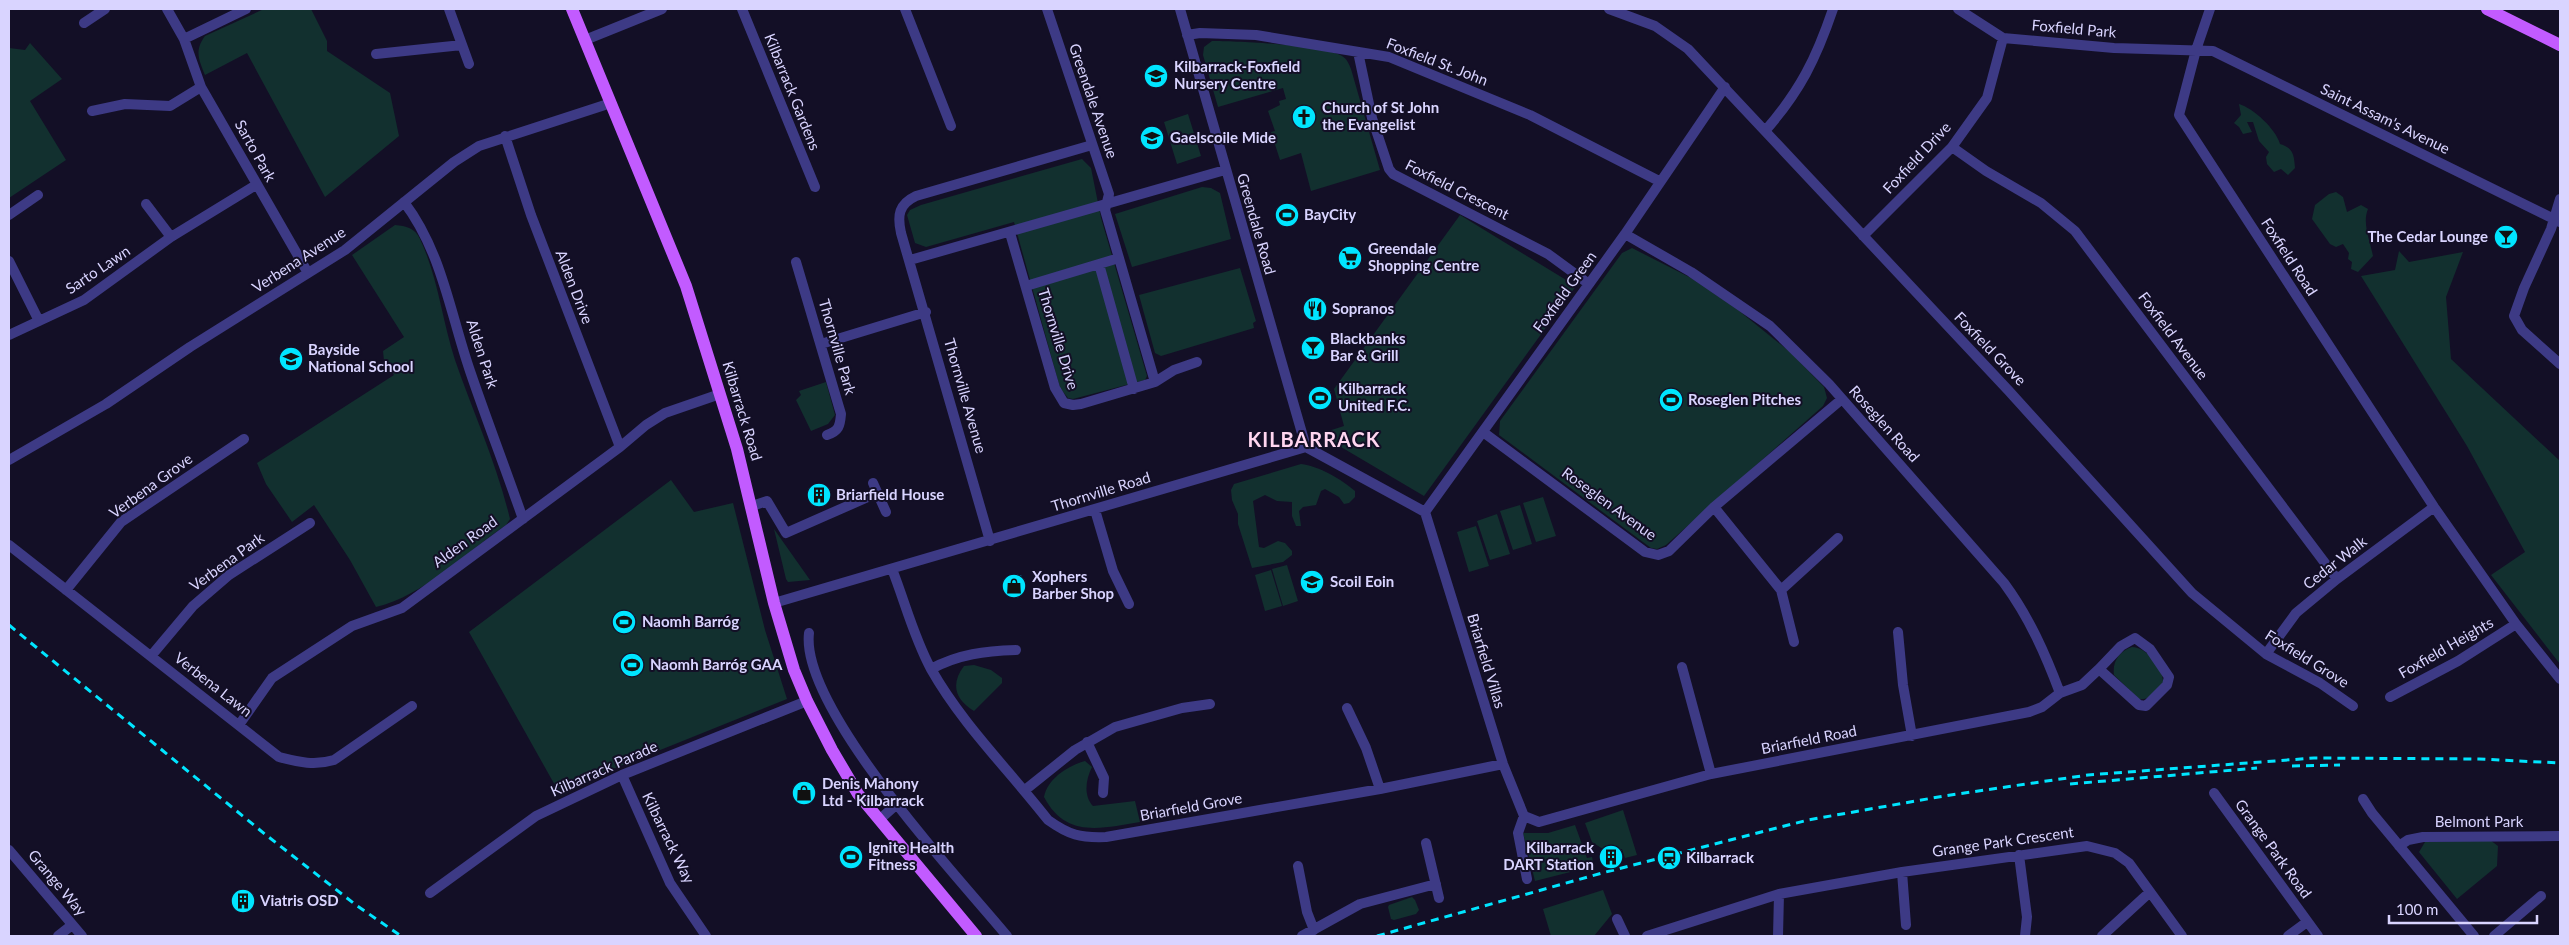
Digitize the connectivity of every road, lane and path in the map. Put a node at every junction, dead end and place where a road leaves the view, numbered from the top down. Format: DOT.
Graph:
graph roads {
  1 [pos="105,9"];
  2 [pos="167,9"];
  3 [pos="246,9"];
  4 [pos="449,9"];
  5 [pos="572,9"];
  6 [pos="662,9"];
  7 [pos="742,9"];
  8 [pos="905,9"];
  9 [pos="1047,9"];
  10 [pos="1180,9"];
  11 [pos="1609,9"];
  12 [pos="1833,9"];
  13 [pos="1958,9"];
  14 [pos="2210,9"];
  15 [pos="2487,9"];
  16 [pos="84,23"];
  17 [pos="1187,36"];
  18 [pos="2003,38"];
  19 [pos="184,39"];
  20 [pos="585,40"];
  21 [pos="462,45"];
  22 [pos="2560,45"];
  23 [pos="2196,50"];
  24 [pos="1358,52"];
  25 [pos="376,54"];
  26 [pos="469,64"];
  27 [pos="201,87"];
  28 [pos="1725,87"];
  29 [pos="611,103"];
  30 [pos="92,111"];
  31 [pos="951,126"];
  32 [pos="1766,131"];
  33 [pos="505,136"];
  34 [pos="1092,145"];
  35 [pos="1952,148"];
  36 [pos="1225,170"];
  37 [pos="1660,181"];
  38 [pos="256,185"];
  39 [pos="815,187"];
  40 [pos="38,195"];
  41 [pos="2560,200"];
  42 [pos="404,202"];
  43 [pos="1107,203"];
  44 [pos="146,204"];
  45 [pos="9,215"];
  46 [pos="2557,220"];
  47 [pos="1010,234"];
  48 [pos="1625,234"];
  49 [pos="1863,236"];
  50 [pos="171,237"];
  51 [pos="1119,258"];
  52 [pos="9,260"];
  53 [pos="910,260"];
  54 [pos="796,262"];
  55 [pos="1099,264"];
  56 [pos="308,273"];
  57 [pos="1589,284"];
  58 [pos="1026,286"];
  59 [pos="926,312"];
  60 [pos="39,321"];
  61 [pos="9,335"];
  62 [pos="821,344"];
  63 [pos="1197,362"];
  64 [pos="2560,364"];
  65 [pos="1155,382"];
  66 [pos="1134,389"];
  67 [pos="720,394"];
  68 [pos="1842,399"];
  69 [pos="1483,432"];
  70 [pos="827,435"];
  71 [pos="244,439"];
  72 [pos="620,447"];
  73 [pos="1306,447"];
  74 [pos="9,460"];
  75 [pos="752,506"];
  76 [pos="2434,507"];
  77 [pos="1714,508"];
  78 [pos="1095,510"];
  79 [pos="886,512"];
  80 [pos="1425,512"];
  81 [pos="523,519"];
  82 [pos="310,523"];
  83 [pos="1838,538"];
  84 [pos="990,541"];
  85 [pos="9,545"];
  86 [pos="892,569"];
  87 [pos="2337,578"];
  88 [pos="66,590"];
  89 [pos="1781,590"];
  90 [pos="774,603"];
  91 [pos="1129,604"];
  92 [pos="2516,624"];
  93 [pos="1898,632"];
  94 [pos="810,633"];
  95 [pos="1794,642"];
  96 [pos="1016,650"];
  97 [pos="2266,654"];
  98 [pos="152,656"];
  99 [pos="1682,667"];
  100 [pos="931,669"];
  101 [pos="2099,669"];
  102 [pos="2560,679"];
  103 [pos="2060,692"];
  104 [pos="2390,697"];
  105 [pos="807,701"];
  106 [pos="1210,704"];
  107 [pos="412,706"];
  108 [pos="2353,706"];
  109 [pos="1347,708"];
  110 [pos="239,725"];
  111 [pos="1912,736"];
  112 [pos="1087,742"];
  113 [pos="1503,764"];
  114 [pos="1711,774"];
  115 [pos="622,775"];
  116 [pos="1380,789"];
  117 [pos="1025,790"];
  118 [pos="1103,793"];
  119 [pos="2214,793"];
  120 [pos="2363,799"];
  121 [pos="897,804"];
  122 [pos="1524,816"];
  123 [pos="879,820"];
  124 [pos="2560,836"];
  125 [pos="1426,843"];
  126 [pos="2399,846"];
  127 [pos="9,850"];
  128 [pos="2019,855"];
  129 [pos="1298,866"];
  130 [pos="1902,872"];
  131 [pos="1527,879"];
  132 [pos="1436,884"];
  133 [pos="2150,892"];
  134 [pos="430,893"];
  135 [pos="1779,894"];
  136 [pos="2541,896"];
  137 [pos="1439,898"];
  138 [pos="1617,919"];
  139 [pos="2307,922"];
  140 [pos="72,925"];
  141 [pos="1906,925"];
  142 [pos="1314,930"];
  143 [pos="58,936"];
  144 [pos="82,936"];
  145 [pos="706,936"];
  146 [pos="976,936"];
  147 [pos="1007,936"];
  148 [pos="1302,936"];
  149 [pos="1625,936"];
  150 [pos="1651,936"];
  151 [pos="1778,936"];
  152 [pos="2025,936"];
  153 [pos="2102,936"];
  154 [pos="2182,936"];
  155 [pos="2288,936"];
  156 [pos="2318,936"];
  157 [pos="2474,936"];
  158 [pos="2494,936"];
  1 -- 16 [label="street"];
  2 -- 19 [label="street, Sarto Park"];
  3 -- 19 [label="street"];
  4 -- 21 [label="street"];
  5 -- 20 [label="main road, Kilbarrack Road"];
  6 -- 20 [label="street"];
  7 -- 39 [label="street, Kilbarrack Gardens"];
  8 -- 31 [label="street"];
  9 -- 34 [label="street, Greendale Avenue"];
  10 -- 17 [label="street, Greendale Road"];
  11 -- 28 [label="street, Foxfield Grove"];
  12 -- 32 [label="street"];
  13 -- 18 [label="street, Foxfield Park"];
  14 -- 23 [label="street, Foxfield Road"];
  15 -- 22 [label="main road"];
  17 -- 24 [label="street, Foxfield St. John"];
  17 -- 36 [label="street, Greendale Road"];
  18 -- 23 [label="street, Foxfield Park"];
  18 -- 35 [label="street, Foxfield Drive"];
  19 -- 27 [label="street, Sarto Park"];
  20 -- 29 [label="main road, Kilbarrack Road"];
  21 -- 25 [label="street"];
  21 -- 26 [label="street"];
  23 -- 46 [label="street, Saint Assam's Avenue"];
  23 -- 76 [label="street, Foxfield Road"];
  24 -- 37 [label="street, Foxfield St. John"];
  24 -- 57 [label="street, Foxfield Crescent"];
  27 -- 30 [label="street"];
  27 -- 38 [label="street, Sarto Park"];
  28 -- 32 [label="street, Foxfield Grove"];
  28 -- 37 [label="street, Foxfield Green"];
  29 -- 33 [label="street, Verbena Avenue"];
  29 -- 67 [label="main road, Kilbarrack Road"];
  32 -- 49 [label="street, Foxfield Grove"];
  33 -- 42 [label="street, Verbena Avenue"];
  33 -- 72 [label="street, Alden Drive"];
  34 -- 43 [label="street, Greendale Avenue"];
  34 -- 53 [label="street, Thornville Avenue"];
  35 -- 49 [label="street, Foxfield Drive"];
  35 -- 87 [label="street, Foxfield Avenue"];
  36 -- 43 [label="street"];
  36 -- 73 [label="street, Greendale Road"];
  37 -- 48 [label="street, Foxfield Green"];
  38 -- 50 [label="street, Sarto Lawn"];
  38 -- 56 [label="street, Sarto Park"];
  40 -- 45 [label="street"];
  41 -- 46 [label="street"];
  42 -- 56 [label="street, Verbena Avenue"];
  42 -- 81 [label="street, Alden Park"];
  43 -- 47 [label="street"];
  43 -- 51 [label="street, Greendale Avenue"];
  44 -- 50 [label="street"];
  46 -- 64 [label="street"];
  47 -- 53 [label="street"];
  47 -- 58 [label="street, Thornville Drive"];
  48 -- 57 [label="street, Foxfield Green"];
  48 -- 68 [label="street, Roseglen Road"];
  49 -- 97 [label="street, Foxfield Grove"];
  50 -- 60 [label="street, Sarto Lawn"];
  51 -- 55 [label="street"];
  51 -- 65 [label="street, Greendale Avenue"];
  52 -- 60 [label="street"];
  53 -- 59 [label="street, Thornville Avenue"];
  54 -- 62 [label="street, Thornville Park"];
  55 -- 58 [label="street"];
  55 -- 66 [label="street"];
  56 -- 74 [label="street, Verbena Avenue"];
  57 -- 69 [label="street, Foxfield Green"];
  58 -- 66 [label="street, Thornville Drive"];
  59 -- 62 [label="street"];
  59 -- 84 [label="street, Thornville Avenue"];
  60 -- 61 [label="street, Sarto Lawn"];
  62 -- 70 [label="street, Thornville Park"];
  63 -- 65 [label="street, Thornville Drive"];
  65 -- 66 [label="street, Thornville Drive"];
  67 -- 72 [label="street, Alden Road"];
  67 -- 75 [label="main road, Kilbarrack Road"];
  68 -- 77 [label="street, Roseglen Avenue"];
  68 -- 103 [label="street, Roseglen Road"];
  69 -- 77 [label="street, Roseglen Avenue"];
  69 -- 80 [label="street, Foxfield Green"];
  71 -- 88 [label="street, Verbena Grove"];
  72 -- 81 [label="street, Alden Road"];
  73 -- 78 [label="street, Thornville Road"];
  73 -- 80 [label="street"];
  75 -- 79 [label="street"];
  75 -- 90 [label="main road, Kilbarrack Road"];
  76 -- 87 [label="street, Cedar Walk"];
  76 -- 92 [label="street, Foxfield Road"];
  77 -- 89 [label="street"];
  78 -- 84 [label="street, Thornville Road"];
  78 -- 91 [label="street"];
  80 -- 113 [label="street, Briarfield Villas"];
  81 -- 110 [label="street, Alden Road"];
  82 -- 98 [label="street, Verbena Park"];
  83 -- 89 [label="street"];
  84 -- 86 [label="street, Thornville Road"];
  85 -- 88 [label="street, Verbena Lawn"];
  86 -- 90 [label="street, Thornville Road"];
  86 -- 100 [label="street, Briarfield Grove"];
  87 -- 97 [label="street, Cedar Walk"];
  88 -- 98 [label="street, Verbena Lawn"];
  89 -- 95 [label="street"];
  90 -- 105 [label="main road, Kilbarrack Road"];
  92 -- 102 [label="street, Foxfield Road"];
  92 -- 104 [label="street, Foxfield Heights"];
  93 -- 111 [label="street"];
  94 -- 121 [label="street"];
  96 -- 100 [label="street"];
  97 -- 108 [label="street, Foxfield Grove"];
  98 -- 110 [label="street, Verbena Lawn"];
  99 -- 114 [label="street"];
  100 -- 117 [label="street, Briarfield Grove"];
  101 -- 101 [label="street, Briarfield Road"];
  101 -- 103 [label="street, Briarfield Road"];
  103 -- 111 [label="street, Briarfield Road"];
  105 -- 115 [label="street, Kilbarrack Parade"];
  105 -- 123 [label="main road, Kilbarrack Road"];
  106 -- 112 [label="street"];
  107 -- 110 [label="street, Verbena Lawn"];
  109 -- 116 [label="street"];
  111 -- 114 [label="street, Briarfield Road"];
  112 -- 117 [label="street"];
  112 -- 118 [label="street"];
  113 -- 116 [label="street, Briarfield Grove"];
  113 -- 122 [label="street, Briarfield Villas"];
  114 -- 122 [label="street, Briarfield Road"];
  115 -- 134 [label="street, Kilbarrack Parade"];
  115 -- 145 [label="street, Kilbarrack Way"];
  116 -- 117 [label="street, Briarfield Grove"];
  119 -- 139 [label="street, Grange Park Road"];
  120 -- 126 [label="street"];
  121 -- 123 [label="street"];
  121 -- 147 [label="street"];
  122 -- 131 [label="street"];
  123 -- 146 [label="main road, Kilbarrack Road"];
  124 -- 126 [label="street, Belmont Park"];
  125 -- 132 [label="street"];
  126 -- 157 [label="street"];
  127 -- 140 [label="street, Grange Way"];
  128 -- 130 [label="street, Grange Park Crescent"];
  128 -- 133 [label="street, Grange Park Crescent"];
  128 -- 152 [label="street"];
  129 -- 142 [label="street"];
  130 -- 135 [label="street, Grange Park Crescent"];
  130 -- 141 [label="street"];
  132 -- 137 [label="street"];
  132 -- 142 [label="street"];
  133 -- 153 [label="street"];
  133 -- 154 [label="street, Grange Park Crescent"];
  135 -- 150 [label="street, Grange Park Crescent"];
  135 -- 151 [label="street"];
  136 -- 158 [label="street"];
  138 -- 149 [label="street"];
  139 -- 155 [label="street, Grange Park Road"];
  139 -- 156 [label="street, Grange Park Road"];
  140 -- 143 [label="street"];
  140 -- 144 [label="street, Grange Way"];
  142 -- 148 [label="street"];
}
